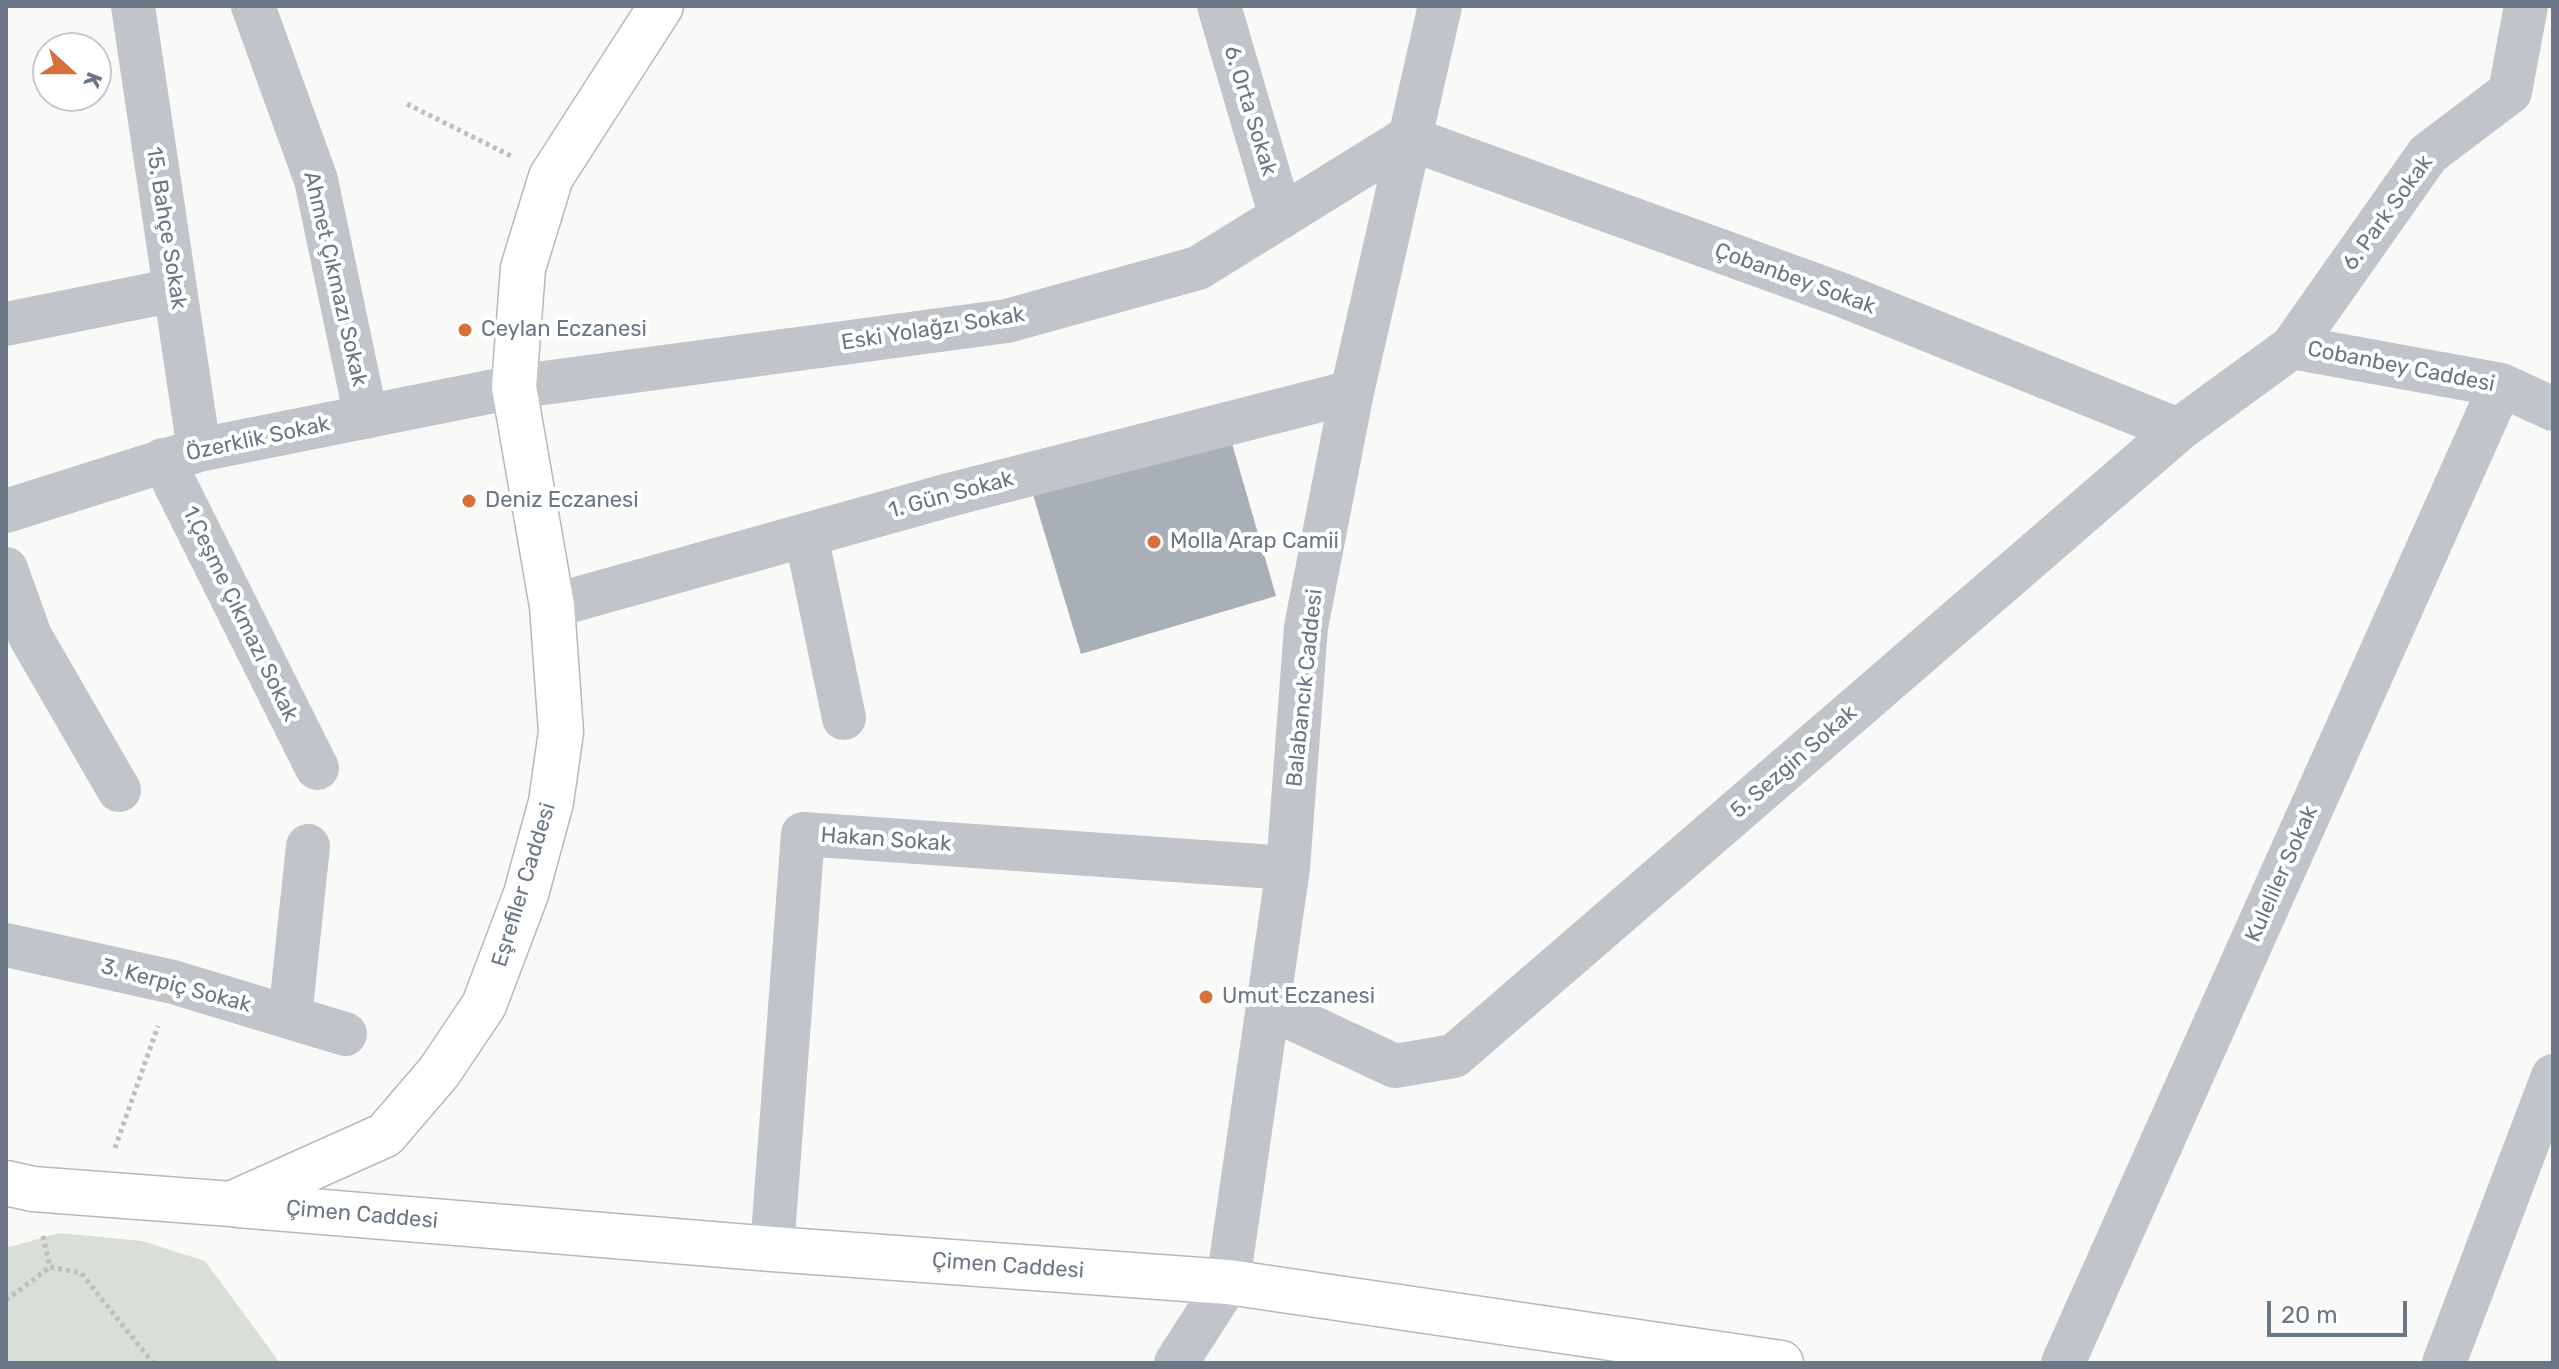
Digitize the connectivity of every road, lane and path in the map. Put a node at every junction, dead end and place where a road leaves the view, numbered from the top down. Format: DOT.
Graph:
graph roads {
  1 [pos="133,6"];
  2 [pos="253,6"];
  3 [pos="661,6"];
  4 [pos="1219,6"];
  5 [pos="1440,6"];
  6 [pos="2526,6"];
  7 [pos="407,104"];
  8 [pos="1408,138"];
  9 [pos="551,177"];
  10 [pos="1281,217"];
  11 [pos="175,290"];
  12 [pos="6,324"];
  13 [pos="2292,347"];
  14 [pos="2501,385"];
  15 [pos="514,387"];
  16 [pos="1352,392"];
  17 [pos="2553,409"];
  18 [pos="366,417"];
  19 [pos="2178,430"];
  20 [pos="181,455"];
  21 [pos="6,511"];
  22 [pos="806,535"];
  23 [pos="6,569"];
  24 [pos="552,606"];
  25 [pos="844,718"];
  26 [pos="317,768"];
  27 [pos="119,790"];
  28 [pos="308,846"];
  29 [pos="1288,868"];
  30 [pos="6,945"];
  31 [pos="173,982"];
  32 [pos="1268,1007"];
  33 [pos="290,1017"];
  34 [pos="345,1034"];
  35 [pos="2553,1076"];
  36 [pos="6,1183"];
  37 [pos="99,1195"];
  38 [pos="231,1204"];
  39 [pos="772,1249"];
  40 [pos="50,1267"];
  41 [pos="81,1273"];
  42 [pos="1228,1282"];
  43 [pos="6,1300"];
  44 [pos="153,1363"];
  45 [pos="1176,1363"];
  46 [pos="1781,1363"];
  47 [pos="2063,1363"];
  48 [pos="2444,1363"];
  1 -- 11 [label="street, 15. Bahçe Sokak"];
  2 -- 18 [label="street, Ahmet Çıkmazı Sokak"];
  3 -- 9 [label="main road, Eşrefiler Caddesi"];
  4 -- 10 [label="street, 6. Orta Sokak"];
  5 -- 8 [label="street, Balabancık Caddesi"];
  6 -- 13 [label="street, 6. Park Sokak"];
  7 -- 9 [label="path"];
  8 -- 10 [label="street, Eski Yolağzı Sokak"];
  8 -- 16 [label="street, Balabancık Caddesi"];
  8 -- 19 [label="street, Çobanbey Sokak"];
  9 -- 15 [label="main road, Eşrefiler Caddesi"];
  10 -- 15 [label="street, Eski Yolağzı Sokak"];
  11 -- 12 [label="street"];
  11 -- 20 [label="street, 15. Bahçe Sokak"];
  13 -- 14 [label="street, Cobanbey Caddesi"];
  13 -- 19 [label="street, 5. Sezgin Sokak"];
  14 -- 17 [label="street, Cobanbey Caddesi"];
  14 -- 47 [label="street, Kuleliler Sokak"];
  15 -- 18 [label="street, Özerklik Sokak"];
  15 -- 24 [label="main road, Eşrefiler Caddesi"];
  16 -- 22 [label="street, 1. Gün Sokak"];
  16 -- 29 [label="street, Balabancık Caddesi"];
  18 -- 20 [label="street, Özerklik Sokak"];
  19 -- 32 [label="street, 5. Sezgin Sokak"];
  20 -- 21 [label="street, Özerklik Sokak"];
  20 -- 26 [label="street, 1.Çeşme Çıkmazı Sokak"];
  22 -- 24 [label="street, 1. Gün Sokak"];
  22 -- 25 [label="street"];
  23 -- 27 [label="street"];
  24 -- 38 [label="main road, Eşrefiler Caddesi"];
  28 -- 33 [label="street"];
  29 -- 32 [label="street, Balabancık Caddesi"];
  29 -- 39 [label="street, Hakan Sokak"];
  30 -- 31 [label="street, 3. Kerpiç Sokak"];
  31 -- 33 [label="street, 3. Kerpiç Sokak"];
  31 -- 37 [label="path"];
  32 -- 42 [label="street, Balabancık Caddesi"];
  33 -- 34 [label="street, 3. Kerpiç Sokak"];
  35 -- 48 [label="street"];
  36 -- 37 [label="main road, Eşrefiler Caddesi"];
  37 -- 38 [label="main road, Eşrefiler Caddesi"];
  38 -- 39 [label="main road, Çimen Caddesi"];
  39 -- 42 [label="main road, Çimen Caddesi"];
  40 -- 43 [label="path"];
  41 -- 44 [label="path"];
  42 -- 45 [label="street, Balabancık Caddesi"];
  42 -- 46 [label="main road, Çimen Caddesi"];
}
